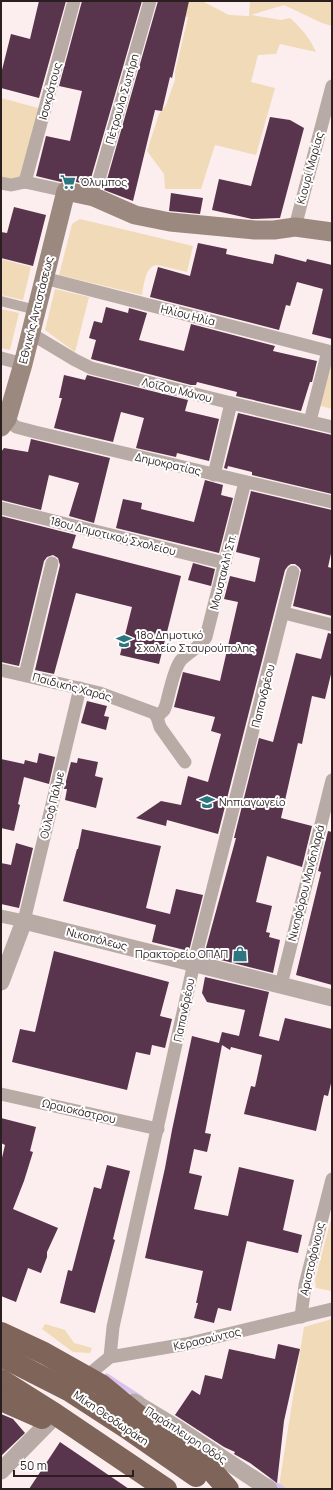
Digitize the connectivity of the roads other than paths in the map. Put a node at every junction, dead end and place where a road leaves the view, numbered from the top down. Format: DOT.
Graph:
graph roads {
  1 [pos="74,1"];
  2 [pos="150,1"];
  3 [pos="332,86"];
  4 [pos="25,182"];
  5 [pos="1,183"];
  6 [pos="66,191"];
  7 [pos="94,197"];
  8 [pos="295,227"];
  9 [pos="332,232"];
  10 [pos="44,278"];
  11 [pos="1,301"];
  12 [pos="36,310"];
  13 [pos="30,333"];
  14 [pos="330,351"];
  15 [pos="1,358"];
  16 [pos="23,364"];
  17 [pos="231,404"];
  18 [pos="310,421"];
  19 [pos="4,423"];
  20 [pos="332,427"];
  21 [pos="214,475"];
  22 [pos="245,482"];
  23 [pos="332,502"];
  24 [pos="1,508"];
  25 [pos="52,563"];
  26 [pos="225,564"];
  27 [pos="293,572"];
  28 [pos="284,613"];
  29 [pos="332,625"];
  30 [pos="1,670"];
  31 [pos="25,675"];
  32 [pos="80,688"];
  33 [pos="157,717"];
  34 [pos="185,762"];
  35 [pos="332,780"];
  36 [pos="328,810"];
  37 [pos="1,916"];
  38 [pos="24,921"];
  39 [pos="194,963"];
  40 [pos="1,982"];
  41 [pos="281,985"];
  42 [pos="332,998"];
  43 [pos="1,1094"];
  44 [pos="158,1129"];
  45 [pos="332,1179"];
  46 [pos="332,1309"];
  47 [pos="301,1317"];
  48 [pos="1,1333"];
  49 [pos="1,1356"];
  50 [pos="110,1357"];
  51 [pos="1,1380"];
  52 [pos="94,1381"];
  53 [pos="1,1400"];
  54 [pos="49,1422"];
  55 [pos="104,1446"];
  56 [pos="1,1471"];
  57 [pos="166,1489"];
  58 [pos="215,1489"];
  59 [pos="228,1489"];
  60 [pos="268,1489"];
  1 -- 4 [label="street, Ισοκράτους"];
  2 -- 7 [label="street, Πέτρουλα Σωτήρη"];
  3 -- 8 [label="street, Κιουρί Μαρίας"];
  4 -- 5 [label="street"];
  4 -- 6 [label="street"];
  6 -- 7 [label="main road"];
  6 -- 10 [label="main road, Εθνικής Αντιστάσεως"];
  7 -- 8 [label="main road"];
  8 -- 9 [label="main road"];
  10 -- 12 [label="main road, Εθνικής Αντιστάσεως"];
  10 -- 14 [label="street, Ηλίου Ηλία"];
  11 -- 12 [label="street"];
  12 -- 13 [label="main road, Εθνικής Αντιστάσεως"];
  13 -- 16 [label="main road, Εθνικής Αντιστάσεως"];
  13 -- 17 [label="street, Λοΐζου Μάνου"];
  14 -- 18 [label="street"];
  15 -- 16 [label="street"];
  16 -- 19 [label="main road, Εθνικής Αντιστάσεως"];
  17 -- 18 [label="street, Λοΐζου Μάνου"];
  17 -- 21 [label="street"];
  18 -- 20 [label="street, Λοΐζου Μάνου"];
  19 -- 21 [label="street, Δημοκρατίας"];
  21 -- 22 [label="street, Δημοκρατίας"];
  22 -- 23 [label="street, Δημοκρατίας"];
  22 -- 26 [label="street, Μουστακλή Σπ."];
  24 -- 26 [label="street, 18ου Δημοτικού Σχολείου"];
  25 -- 31 [label="street"];
  26 -- 33 [label="street, Μουστακλή Σπ."];
  27 -- 28 [label="street, Παπανδρέου"];
  28 -- 29 [label="street"];
  28 -- 39 [label="street, Παπανδρέου"];
  30 -- 31 [label="street, Παιδικής Χαράς"];
  31 -- 32 [label="street, Παιδικής Χαράς"];
  32 -- 33 [label="street, Παιδικής Χαράς"];
  32 -- 38 [label="street, Ούλοφ Πάλμε"];
  33 -- 34 [label="street"];
  35 -- 36 [label="street, Νικηφόρου Μανδηλαρά"];
  36 -- 41 [label="street, Νικηφόρου Μανδηλαρά"];
  37 -- 38 [label="street, Νικοπόλεως"];
  38 -- 39 [label="street, Νικοπόλεως"];
  38 -- 40 [label="street"];
  39 -- 41 [label="street, Νικοπόλεως"];
  39 -- 44 [label="street, Παπανδρέου"];
  41 -- 42 [label="street, Νικοπόλεως"];
  43 -- 44 [label="street, Ωραιοκάστρου"];
  44 -- 50 [label="street, Παπανδρέου"];
  45 -- 47 [label="street, Αριστοφάνoυς"];
  46 -- 47 [label="street, Κερασούντος"];
  47 -- 50 [label="street, Κερασούντος"];
  48 -- 52 [label="highway"];
  49 -- 58 [label="highway, Μίκη Θεοδωράκη"];
  50 -- 52 [label="street, Κερασούντος"];
  51 -- 55 [label="highway"];
  52 -- 59 [label="highway"];
  52 -- 60 [label="street, Παράπλευρη Οδός"];
  53 -- 54 [label="highway"];
  54 -- 55 [label="highway"];
  54 -- 56 [label="street"];
  55 -- 57 [label="highway"];
}
